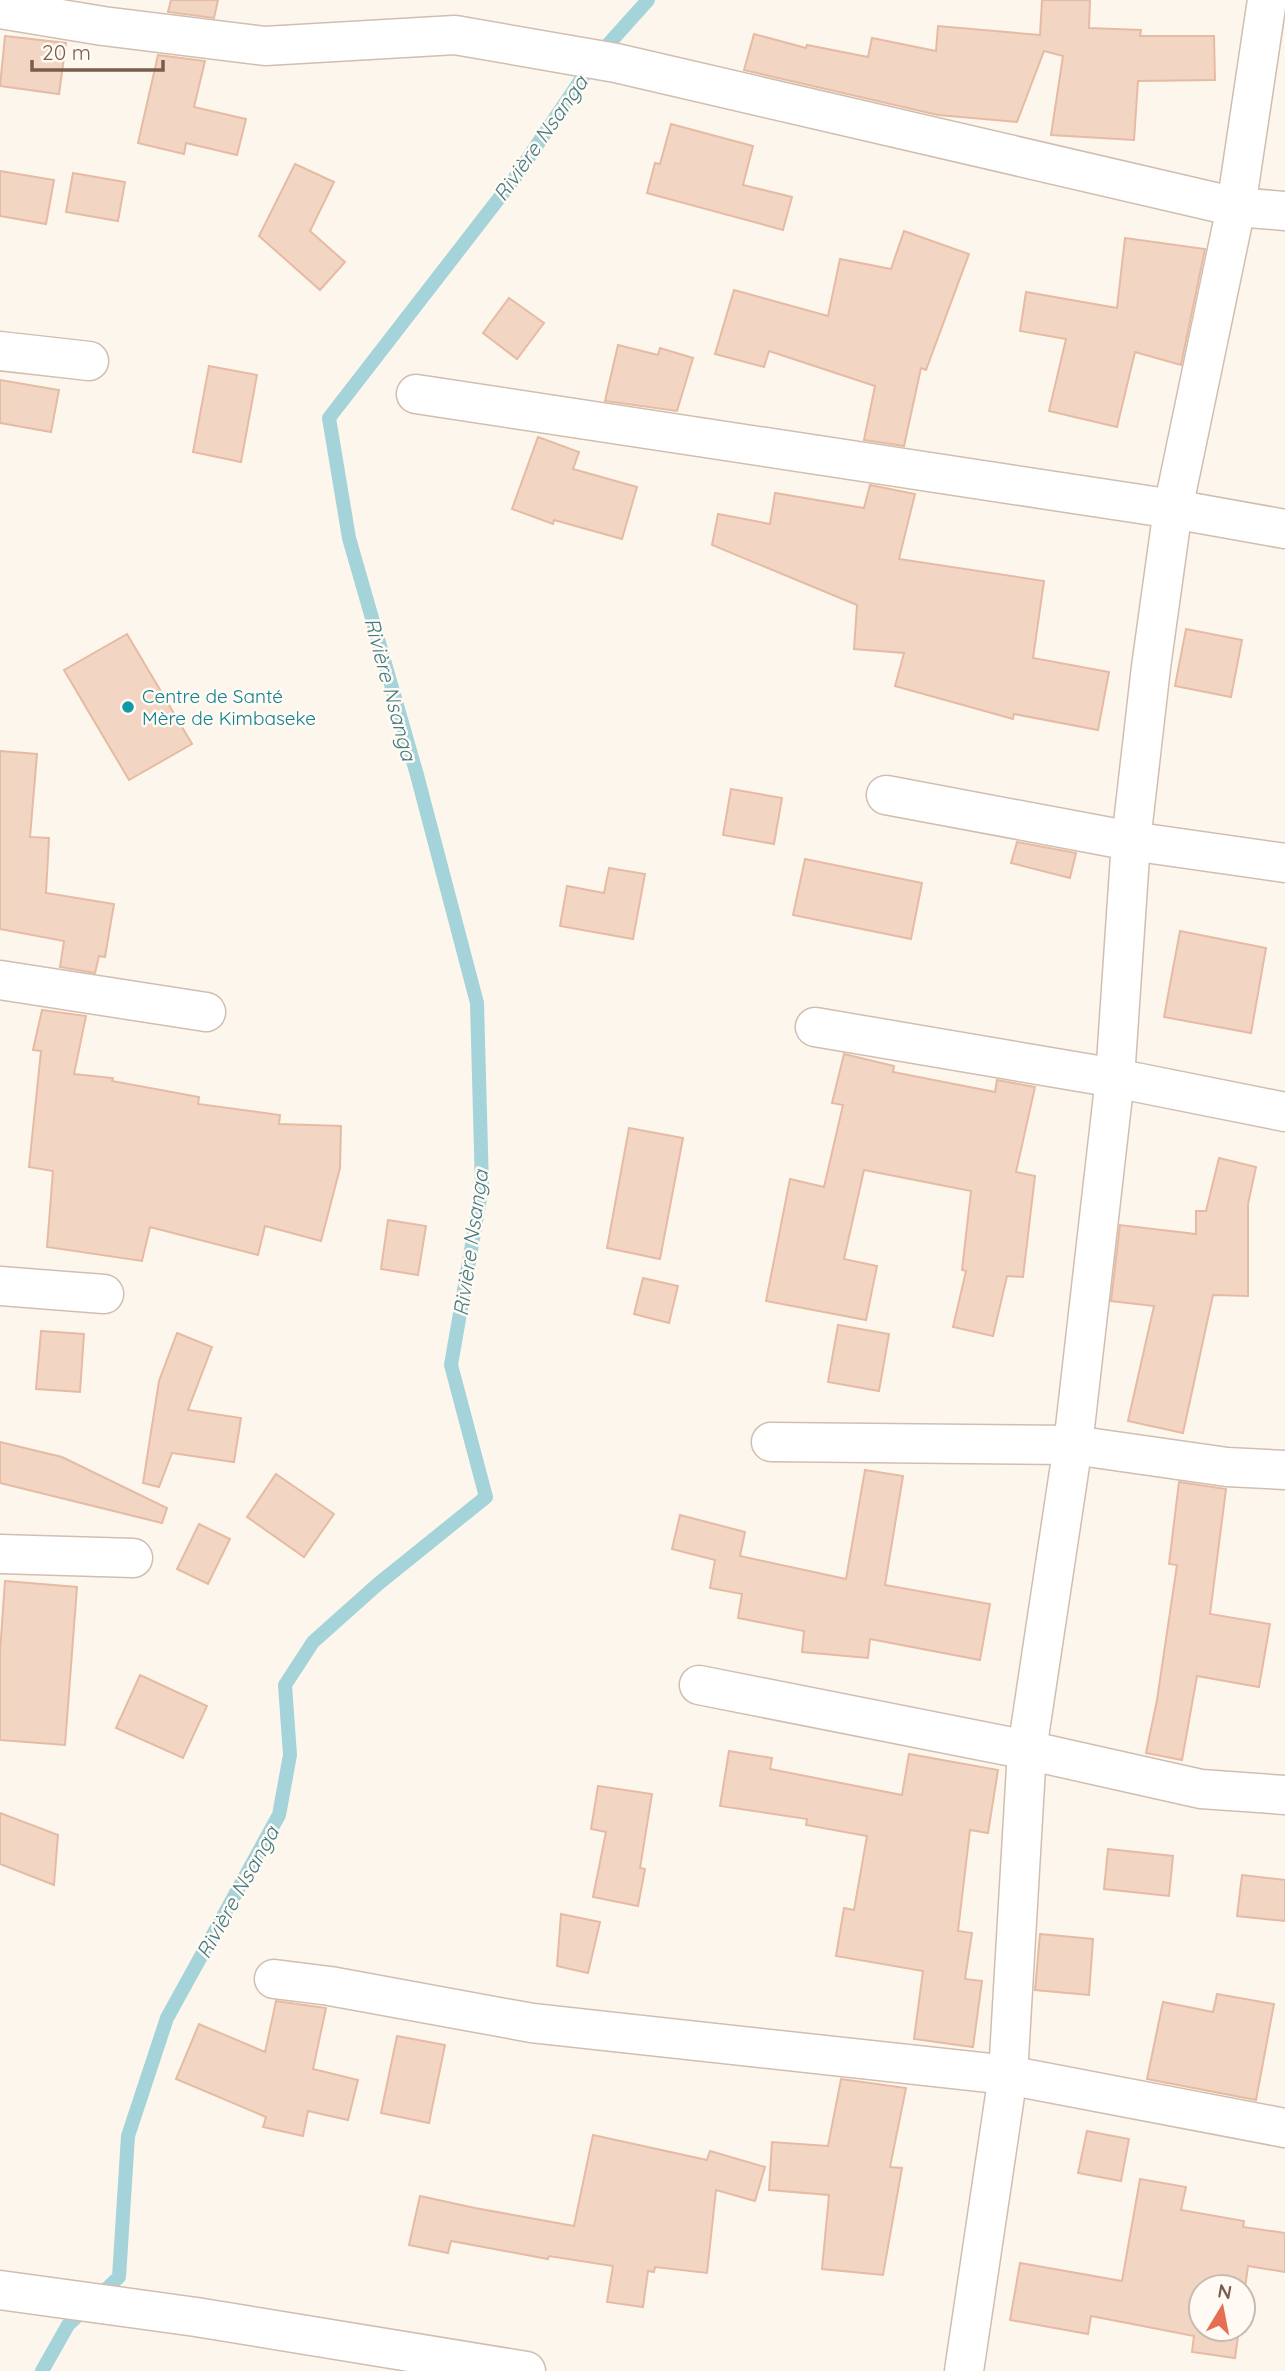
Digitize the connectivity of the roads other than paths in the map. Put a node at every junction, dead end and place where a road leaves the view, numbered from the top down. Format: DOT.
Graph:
graph roads {
  1 [pos="1267,0"];
  2 [pos="0,9"];
  3 [pos="105,13"];
  4 [pos="1236,207"];
  5 [pos="1285,211"];
  6 [pos="0,351"];
  7 [pos="89,361"];
  8 [pos="416,394"];
  9 [pos="1173,509"];
  10 [pos="1285,529"];
  11 [pos="886,795"];
  12 [pos="1131,841"];
  13 [pos="1285,863"];
  14 [pos="0,980"];
  15 [pos="206,1012"];
  16 [pos="815,1027"];
  17 [pos="1115,1078"];
  18 [pos="1285,1112"];
  19 [pos="0,1286"];
  20 [pos="104,1294"];
  21 [pos="771,1442"];
  22 [pos="1073,1445"];
  23 [pos="1285,1470"];
  24 [pos="0,1554"];
  25 [pos="133,1558"];
  26 [pos="699,1685"];
  27 [pos="1027,1751"];
  28 [pos="1285,1795"];
  29 [pos="274,1979"];
  30 [pos="1007,2075"];
  31 [pos="1285,2128"];
  32 [pos="0,2290"];
  33 [pos="526,2371"];
  34 [pos="964,2371"];
  1 -- 4 [label="street"];
  2 -- 3 [label="street"];
  3 -- 4 [label="street"];
  4 -- 5 [label="street"];
  4 -- 9 [label="street"];
  6 -- 7 [label="street"];
  8 -- 9 [label="street"];
  9 -- 10 [label="street"];
  9 -- 12 [label="street"];
  11 -- 12 [label="street"];
  12 -- 13 [label="street"];
  12 -- 17 [label="street"];
  14 -- 15 [label="street"];
  16 -- 17 [label="street"];
  17 -- 18 [label="street"];
  17 -- 22 [label="street"];
  19 -- 20 [label="street"];
  21 -- 22 [label="street"];
  22 -- 23 [label="street"];
  22 -- 27 [label="street"];
  24 -- 25 [label="street"];
  26 -- 27 [label="street"];
  27 -- 28 [label="street"];
  27 -- 30 [label="street"];
  29 -- 30 [label="street"];
  30 -- 31 [label="street"];
  30 -- 34 [label="street"];
  32 -- 33 [label="street"];
}
